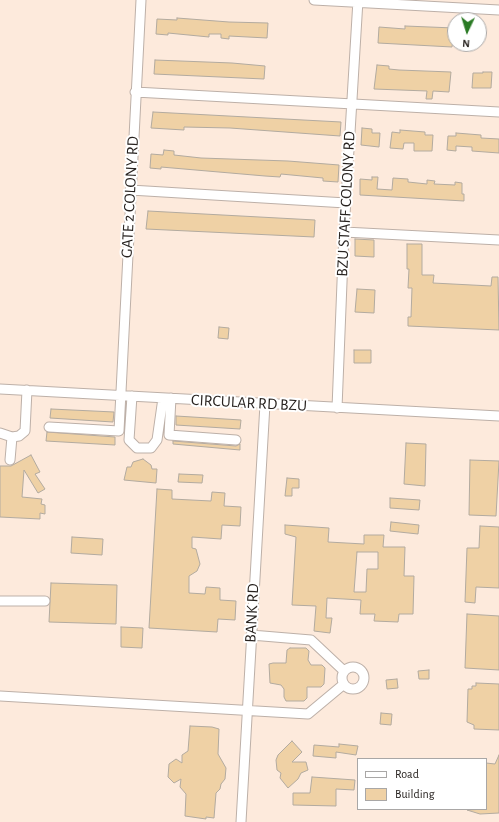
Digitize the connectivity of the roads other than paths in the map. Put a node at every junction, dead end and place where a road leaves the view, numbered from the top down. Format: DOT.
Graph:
graph roads {
  1 [pos="141,0"];
  2 [pos="314,0"];
  3 [pos="358,2"];
  4 [pos="499,10"];
  5 [pos="135,92"];
  6 [pos="352,104"];
  7 [pos="499,112"];
  8 [pos="130,190"];
  9 [pos="346,204"];
  10 [pos="344,232"];
  11 [pos="499,240"];
  12 [pos="0,389"];
  13 [pos="27,390"];
  14 [pos="122,395"];
  15 [pos="132,396"];
  16 [pos="167,398"];
  17 [pos="265,404"];
  18 [pos="337,408"];
  19 [pos="499,416"];
  20 [pos="49,427"];
  21 [pos="0,433"];
  22 [pos="12,437"];
  23 [pos="236,440"];
  24 [pos="10,460"];
  25 [pos="0,601"];
  26 [pos="45,601"];
  27 [pos="251,635"];
  28 [pos="344,671"];
  29 [pos="344,684"];
  30 [pos="0,696"];
  31 [pos="248,710"];
  32 [pos="241,822"];
  1 -- 5 [label="street, GATE 2 COLONY RD"];
  2 -- 3 [label="street"];
  3 -- 4 [label="street"];
  3 -- 6 [label="street, BZU STAFF COLONY RD"];
  5 -- 6 [label="street"];
  5 -- 8 [label="street, GATE 2 COLONY RD"];
  6 -- 7 [label="street"];
  6 -- 9 [label="street, BZU STAFF COLONY RD"];
  8 -- 9 [label="street"];
  8 -- 14 [label="street, GATE 2 COLONY RD"];
  9 -- 10 [label="street, BZU STAFF COLONY RD"];
  10 -- 11 [label="street"];
  10 -- 18 [label="street, BZU STAFF COLONY RD"];
  12 -- 13 [label="street, CIRCULAR RD BZU"];
  13 -- 14 [label="street, CIRCULAR RD BZU"];
  13 -- 22 [label="street"];
  14 -- 15 [label="street, CIRCULAR RD BZU"];
  14 -- 20 [label="street, GATE 2 COLONY RD"];
  15 -- 16 [label="street, CIRCULAR RD BZU"];
  15 -- 16 [label="street"];
  16 -- 17 [label="street, CIRCULAR RD BZU"];
  16 -- 23 [label="street"];
  17 -- 18 [label="street, CIRCULAR RD BZU"];
  17 -- 27 [label="street, BANK RD"];
  18 -- 19 [label="street, CIRCULAR RD BZU"];
  21 -- 22 [label="street"];
  22 -- 24 [label="street"];
  25 -- 26 [label="street"];
  27 -- 28 [label="street"];
  27 -- 31 [label="street, BANK RD"];
  28 -- 29 [label="street"];
  28 -- 29 [label="street"];
  29 -- 31 [label="street"];
  30 -- 31 [label="street"];
  31 -- 32 [label="street, BANK RD"];
}
